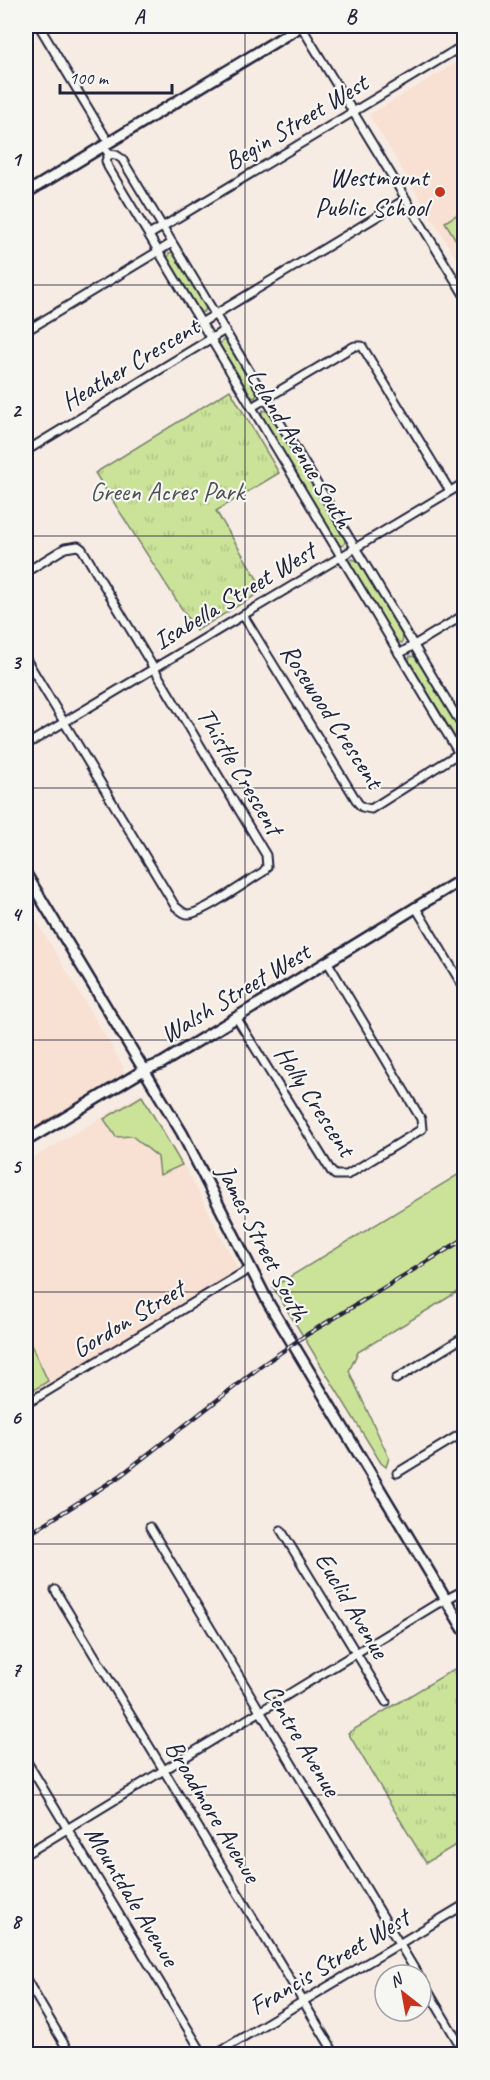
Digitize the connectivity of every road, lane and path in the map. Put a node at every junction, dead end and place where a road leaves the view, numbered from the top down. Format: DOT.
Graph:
graph roads {
  1 [pos="39,26"];
  2 [pos="301,26"];
  3 [pos="465,45"];
  4 [pos="354,112"];
  5 [pos="107,148"];
  6 [pos="26,193"];
  7 [pos="406,199"];
  8 [pos="163,227"];
  9 [pos="149,235"];
  10 [pos="172,243"];
  11 [pos="159,251"];
  12 [pos="465,295"];
  13 [pos="215,314"];
  14 [pos="201,323"];
  15 [pos="225,330"];
  16 [pos="26,331"];
  17 [pos="211,339"];
  18 [pos="267,398"];
  19 [pos="252,407"];
  20 [pos="26,451"];
  21 [pos="465,483"];
  22 [pos="450,491"];
  23 [pos="355,548"];
  24 [pos="340,556"];
  25 [pos="26,572"];
  26 [pos="243,615"];
  27 [pos="465,615"];
  28 [pos="414,645"];
  29 [pos="399,654"];
  30 [pos="26,659"];
  31 [pos="153,668"];
  32 [pos="63,722"];
  33 [pos="465,729"];
  34 [pos="26,745"];
  35 [pos="462,752"];
  36 [pos="465,762"];
  37 [pos="26,874"];
  38 [pos="465,878"];
  39 [pos="416,908"];
  40 [pos="327,962"];
  41 [pos="465,988"];
  42 [pos="236,1017"];
  43 [pos="144,1070"];
  44 [pos="26,1141"];
  45 [pos="251,1268"];
  46 [pos="465,1337"];
  47 [pos="396,1379"];
  48 [pos="26,1404"];
  49 [pos="465,1432"];
  50 [pos="397,1473"];
  51 [pos="150,1527"];
  52 [pos="282,1530"];
  53 [pos="55,1590"];
  54 [pos="465,1590"];
  55 [pos="446,1598"];
  56 [pos="465,1630"];
  57 [pos="357,1652"];
  58 [pos="386,1702"];
  59 [pos="259,1711"];
  60 [pos="26,1760"];
  61 [pos="163,1769"];
  62 [pos="67,1828"];
  63 [pos="26,1854"];
  64 [pos="465,1905"];
  65 [pos="400,1944"];
  66 [pos="411,1963"];
  67 [pos="26,1979"];
  68 [pos="433,1999"];
  69 [pos="303,2002"];
  70 [pos="465,2052"];
  71 [pos="70,2055"];
  72 [pos="203,2055"];
  73 [pos="215,2055"];
  74 [pos="335,2055"];
  1 -- 5 [label="street, Leland Avenue South"];
  2 -- 4 [label="street"];
  2 -- 5 [label="street"];
  3 -- 4 [label="street, Begin Street West"];
  4 -- 7 [label="street"];
  4 -- 8 [label="street, Begin Street West"];
  5 -- 6 [label="street"];
  5 -- 8 [label="street, Leland Avenue South"];
  5 -- 9 [label="street, Leland Avenue South"];
  7 -- 12 [label="street"];
  7 -- 13 [label="street"];
  8 -- 9 [label="street, Begin Street West"];
  8 -- 10 [label="street, Leland Avenue South"];
  9 -- 11 [label="street, Leland Avenue South"];
  10 -- 11 [label="street"];
  10 -- 13 [label="street, Leland Avenue South"];
  11 -- 14 [label="street, Leland Avenue South"];
  11 -- 16 [label="street"];
  13 -- 14 [label="street"];
  13 -- 15 [label="street, Leland Avenue South"];
  14 -- 17 [label="street, Leland Avenue South"];
  15 -- 17 [label="street, Heather Crescent"];
  15 -- 18 [label="street, Leland Avenue South"];
  17 -- 19 [label="street, Leland Avenue South"];
  17 -- 20 [label="street, Heather Crescent"];
  18 -- 19 [label="street"];
  18 -- 22 [label="street"];
  18 -- 23 [label="street, Leland Avenue South"];
  19 -- 24 [label="street, Leland Avenue South"];
  21 -- 22 [label="street, Isabella Street West"];
  22 -- 23 [label="street, Isabella Street West"];
  23 -- 24 [label="street, Isabella Street West"];
  23 -- 28 [label="street, Leland Avenue South"];
  24 -- 26 [label="street, Isabella Street West"];
  24 -- 29 [label="street, Leland Avenue South"];
  25 -- 31 [label="street"];
  26 -- 31 [label="street, Isabella Street West"];
  26 -- 35 [label="street, Rosewood Crescent"];
  27 -- 28 [label="street"];
  28 -- 29 [label="street"];
  28 -- 33 [label="street, Leland Avenue South"];
  29 -- 35 [label="street, Leland Avenue South"];
  30 -- 32 [label="street"];
  31 -- 32 [label="street, Isabella Street West"];
  31 -- 32 [label="street, Thistle Crescent"];
  32 -- 34 [label="street, Isabella Street West"];
  35 -- 36 [label="street, Leland Avenue South"];
  37 -- 43 [label="street, James Street South"];
  38 -- 39 [label="street, Walsh Street West"];
  39 -- 40 [label="street, Walsh Street West"];
  39 -- 41 [label="street"];
  40 -- 42 [label="street, Walsh Street West"];
  40 -- 42 [label="street, Holly Crescent"];
  42 -- 43 [label="street, Walsh Street West"];
  43 -- 44 [label="street, Walsh Street West"];
  43 -- 45 [label="street, James Street South"];
  45 -- 48 [label="street, Gordon Street"];
  45 -- 55 [label="street, James Street South"];
  46 -- 47 [label="street"];
  49 -- 50 [label="street"];
  51 -- 59 [label="street, Centre Avenue"];
  52 -- 57 [label="street, Euclid Avenue"];
  53 -- 61 [label="street, Broadmore Avenue"];
  54 -- 55 [label="street"];
  55 -- 56 [label="street, James Street South"];
  55 -- 57 [label="street"];
  57 -- 58 [label="street, Euclid Avenue"];
  57 -- 59 [label="street"];
  59 -- 61 [label="street"];
  59 -- 65 [label="street, Centre Avenue"];
  60 -- 62 [label="street, Mountdale Avenue"];
  61 -- 62 [label="street"];
  61 -- 69 [label="street, Broadmore Avenue"];
  62 -- 63 [label="street"];
  62 -- 72 [label="street, Mountdale Avenue"];
  64 -- 65 [label="street, Francis Street West"];
  65 -- 66 [label="street, Centre Avenue"];
  65 -- 69 [label="street, Francis Street West"];
  67 -- 71 [label="street"];
  68 -- 70 [label="street"];
  69 -- 73 [label="street, Francis Street West"];
  69 -- 74 [label="street, Broadmore Avenue"];
}
